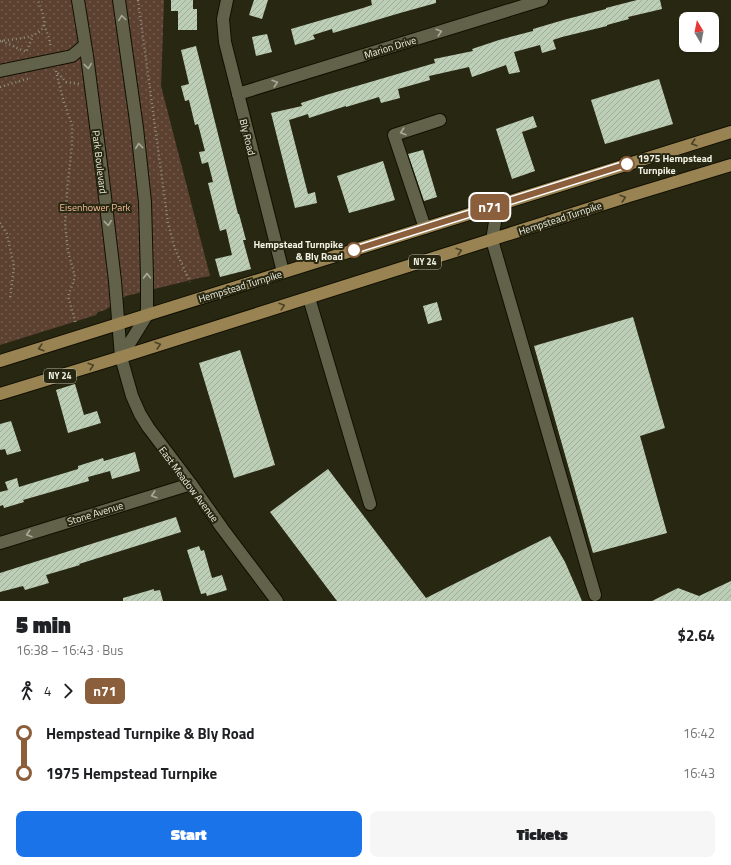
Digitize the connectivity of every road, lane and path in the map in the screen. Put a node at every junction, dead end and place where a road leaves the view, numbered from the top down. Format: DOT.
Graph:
graph roads {
  1 [pos="38,0"];
  2 [pos="78,0"];
  3 [pos="119,0"];
  4 [pos="138,0"];
  5 [pos="227,0"];
  6 [pos="542,0"];
  7 [pos="44,25"];
  8 [pos="33,36"];
  9 [pos="1,41"];
  10 [pos="85,45"];
  11 [pos="54,59"];
  12 [pos="0,71"];
  13 [pos="56,72"];
  14 [pos="49,74"];
  15 [pos="34,77"];
  16 [pos="80,84"];
  17 [pos="0,87"];
  18 [pos="238,94"];
  19 [pos="440,120"];
  20 [pos="731,132"];
  21 [pos="731,165"];
  22 [pos="507,202"];
  23 [pos="0,223"];
  24 [pos="425,228"];
  25 [pos="492,240"];
  26 [pos="283,272"];
  27 [pos="190,282"];
  28 [pos="309,298"];
  29 [pos="10,299"];
  30 [pos="147,315"];
  31 [pos="76,324"];
  32 [pos="119,324"];
  33 [pos="121,357"];
  34 [pos="0,361"];
  35 [pos="0,394"];
  36 [pos="191,484"];
  37 [pos="370,504"];
  38 [pos="0,543"];
  39 [pos="595,595"];
  40 [pos="276,601"];
  1 -- 7 [label="path"];
  2 -- 10 [label="street, Park Boulevard"];
  30 -- 3 [label="street, one-way"];
  4 -- 27 [label="path"];
  5 -- 18 [label="street, Bly Road"];
  18 -- 6 [label="street, Marion Drive, one-way"];
  7 -- 8 [label="path"];
  7 -- 11 [label="path"];
  8 -- 9 [label="path"];
  8 -- 9 [label="path"];
  10 -- 11 [label="street"];
  10 -- 32 [label="street, Park Boulevard, one-way"];
  11 -- 12 [label="street"];
  11 -- 13 [label="path"];
  13 -- 14 [label="path"];
  13 -- 16 [label="path"];
  13 -- 31 [label="path"];
  15 -- 17 [label="path"];
  18 -- 26 [label="street, Bly Road"];
  19 -- 24 [label="street, one-way"];
  20 -- 22 [label="main road, Hempstead Turnpike, one-way"];
  25 -- 21 [label="main road, Hempstead Turnpike / NY 24, one-way"];
  22 -- 24 [label="main road, Hempstead Turnpike"];
  22 -- 25 [label="street"];
  23 -- 29 [label="path"];
  24 -- 26 [label="main road, Hempstead Turnpike"];
  28 -- 25 [label="main road, Hempstead Turnpike / NY 24, one-way"];
  25 -- 39 [label="street"];
  26 -- 30 [label="main road, Hempstead Turnpike"];
  33 -- 28 [label="main road, Hempstead Turnpike / NY 24, one-way"];
  28 -- 37 [label="street"];
  30 -- 32 [label="main road, Hempstead Turnpike"];
  30 -- 33 [label="street"];
  32 -- 33 [label="street, East Meadow Avenue"];
  32 -- 34 [label="main road, Hempstead Turnpike, one-way"];
  35 -- 33 [label="main road, Hempstead Turnpike / NY 24, one-way"];
  33 -- 36 [label="street, East Meadow Avenue"];
  36 -- 38 [label="street, Stone Avenue, one-way"];
  36 -- 40 [label="street, East Meadow Avenue"];
}
